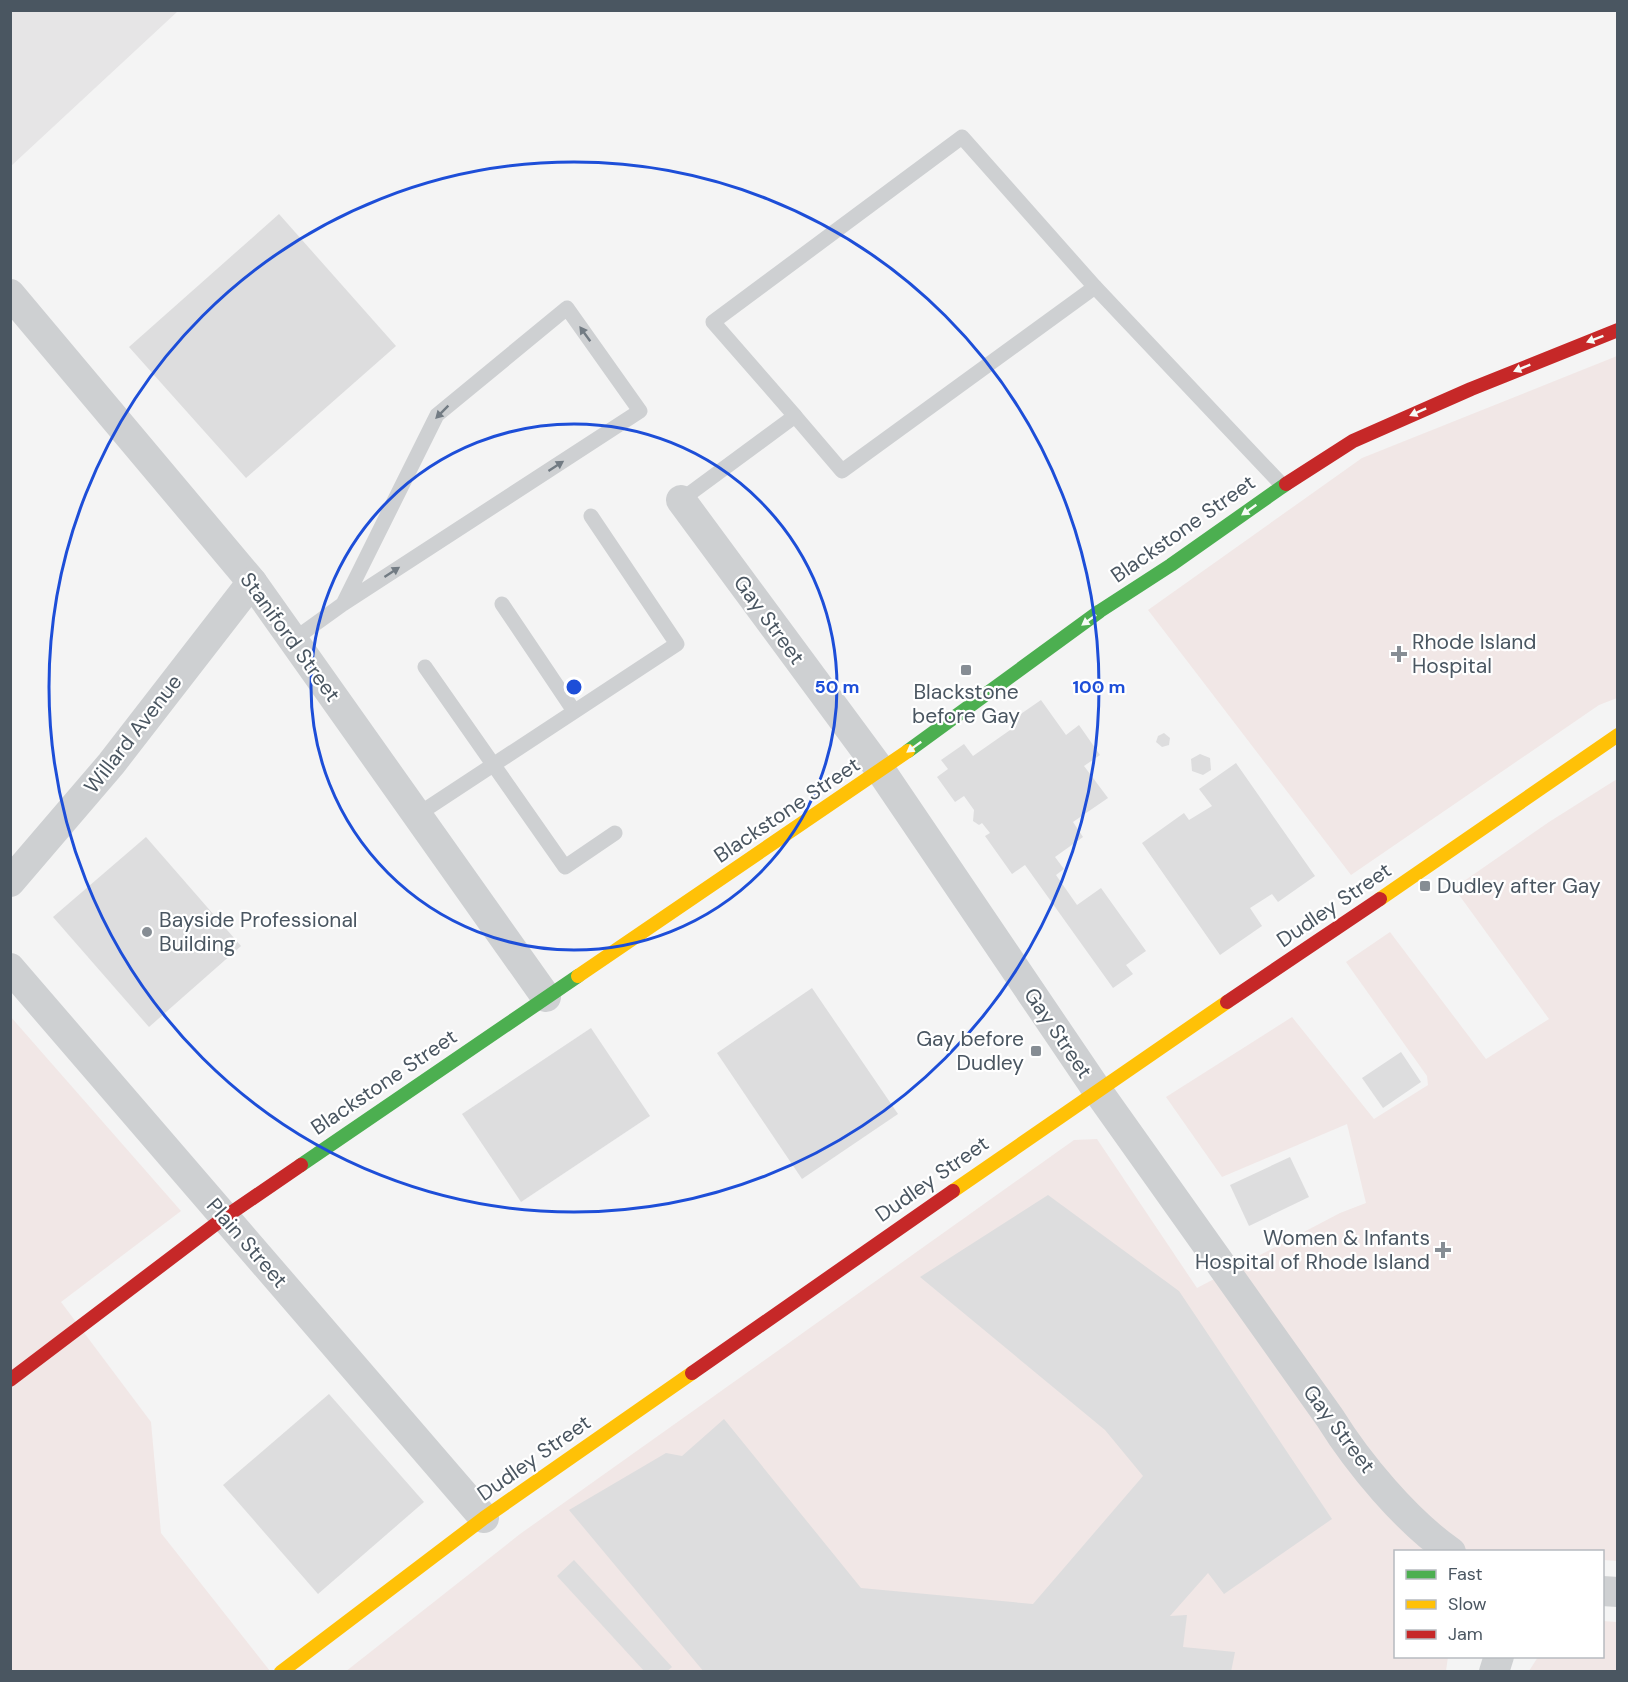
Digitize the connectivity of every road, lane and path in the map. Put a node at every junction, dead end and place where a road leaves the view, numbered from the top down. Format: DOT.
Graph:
graph roads {
  1 [pos="1095,287"];
  2 [pos="10,294"];
  3 [pos="1617,330"];
  4 [pos="795,416"];
  5 [pos="1283,486"];
  6 [pos="681,500"];
  7 [pos="591,516"];
  8 [pos="252,582"];
  9 [pos="343,604"];
  10 [pos="502,604"];
  11 [pos="293,640"];
  12 [pos="425,667"];
  13 [pos="574,711"];
  14 [pos="1617,735"];
  15 [pos="494,764"];
  16 [pos="881,771"];
  17 [pos="417,815"];
  18 [pos="615,833"];
  19 [pos="10,882"];
  20 [pos="10,968"];
  21 [pos="546,997"];
  22 [pos="1097,1090"];
  23 [pos="225,1217"];
  24 [pos="10,1380"];
  25 [pos="484,1518"];
  26 [pos="1448,1550"];
  27 [pos="281,1671"];
  1 -- 4 [label="lane"];
  1 -- 4 [label="lane"];
  1 -- 5 [label="lane"];
  2 -- 8 [label="street, Staniford Street"];
  3 -- 5 [label="street, Blackstone Street, one-way"];
  4 -- 6 [label="lane"];
  5 -- 16 [label="street, Blackstone Street, one-way"];
  6 -- 16 [label="street, Gay Street"];
  7 -- 13 [label="lane"];
  8 -- 11 [label="street, Staniford Street"];
  8 -- 19 [label="street, Willard Avenue"];
  9 -- 9 [label="lane, one-way"];
  9 -- 11 [label="lane"];
  10 -- 13 [label="lane"];
  11 -- 17 [label="street, Staniford Street"];
  12 -- 15 [label="lane"];
  13 -- 15 [label="lane"];
  14 -- 22 [label="street, Dudley Street"];
  15 -- 17 [label="lane"];
  15 -- 18 [label="lane"];
  16 -- 21 [label="street, Blackstone Street"];
  16 -- 22 [label="street, Gay Street"];
  17 -- 21 [label="street, Staniford Street"];
  20 -- 23 [label="street, Plain Street"];
  21 -- 23 [label="street, Blackstone Street"];
  22 -- 25 [label="street, Dudley Street"];
  22 -- 26 [label="street, Gay Street"];
  23 -- 24 [label="street, Blackstone Street"];
  23 -- 25 [label="street, Plain Street"];
  25 -- 27 [label="street, Dudley Street"];
}
